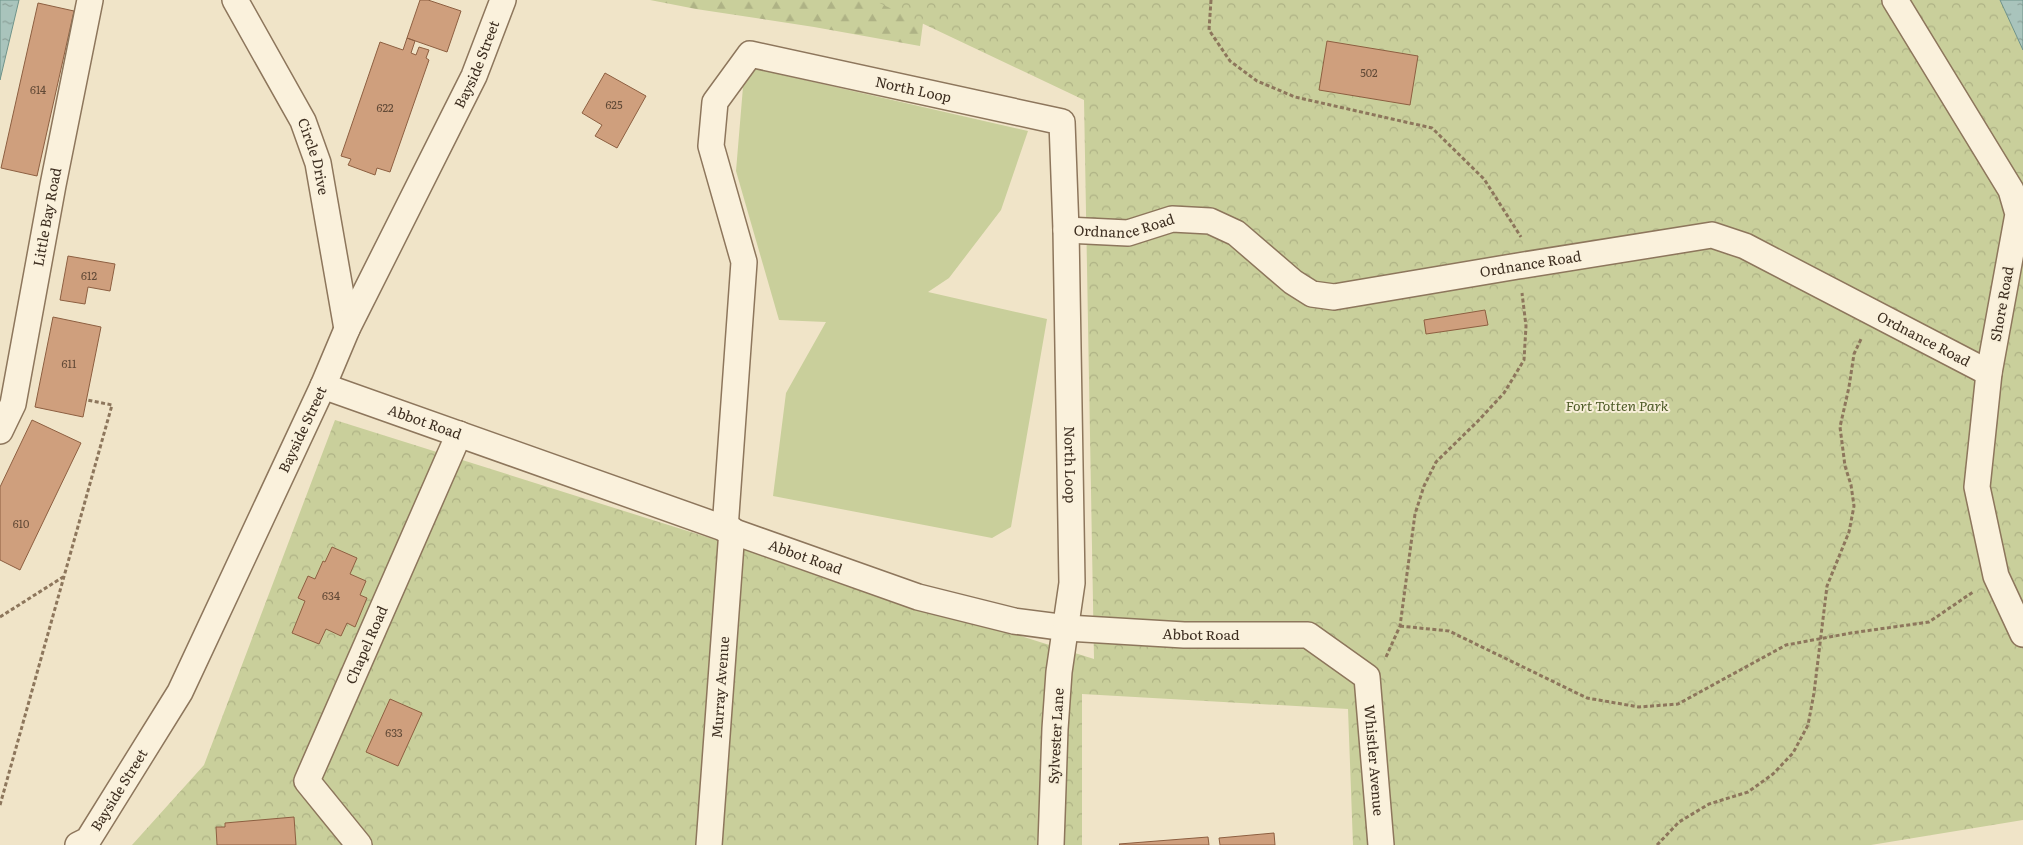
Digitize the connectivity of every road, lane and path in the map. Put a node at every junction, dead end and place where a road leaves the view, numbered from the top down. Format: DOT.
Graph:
graph roads {
  1 [pos="90,0"];
  2 [pos="235,0"];
  3 [pos="503,0"];
  4 [pos="1211,0"];
  5 [pos="1895,0"];
  6 [pos="1066,230"];
  7 [pos="1528,264"];
  8 [pos="1872,314"];
  9 [pos="347,329"];
  10 [pos="1989,373"];
  11 [pos="323,386"];
  12 [pos="87,400"];
  13 [pos="0,431"];
  14 [pos="459,434"];
  15 [pos="728,530"];
  16 [pos="1996,576"];
  17 [pos="64,577"];
  18 [pos="0,617"];
  19 [pos="1400,626"];
  20 [pos="1067,628"];
  21 [pos="2023,634"];
  22 [pos="1820,639"];
  23 [pos="1375,671"];
  24 [pos="0,805"];
  25 [pos="78,845"];
  26 [pos="359,845"];
  27 [pos="709,845"];
  28 [pos="1051,845"];
  29 [pos="1381,845"];
  30 [pos="1657,845"];
  1 -- 13 [label="street, Little Bay Road"];
  2 -- 9 [label="street, Circle Drive"];
  3 -- 9 [label="street, Bayside Street"];
  4 -- 7 [label="path"];
  5 -- 10 [label="street, Shore Road"];
  6 -- 7 [label="street, Ordnance Road"];
  6 -- 15 [label="street, North Loop"];
  6 -- 20 [label="street, North Loop"];
  7 -- 8 [label="street, Ordnance Road"];
  7 -- 19 [label="path"];
  8 -- 10 [label="street, Ordnance Road"];
  8 -- 22 [label="path"];
  9 -- 11 [label="street, Bayside Street"];
  10 -- 16 [label="street, Shore Road"];
  11 -- 14 [label="street, Abbot Road"];
  11 -- 25 [label="street, Bayside Street"];
  12 -- 17 [label="path"];
  14 -- 15 [label="street, Abbot Road"];
  14 -- 26 [label="street, Chapel Road"];
  15 -- 20 [label="street, Abbot Road"];
  15 -- 27 [label="street, Murray Avenue"];
  16 -- 21 [label="street, Shore Road"];
  16 -- 22 [label="path"];
  17 -- 18 [label="path"];
  17 -- 24 [label="path"];
  19 -- 22 [label="path"];
  19 -- 23 [label="path"];
  20 -- 23 [label="street, Abbot Road"];
  20 -- 28 [label="street, Sylvester Lane"];
  22 -- 30 [label="path"];
  23 -- 29 [label="street, Whistler Avenue"];
}
